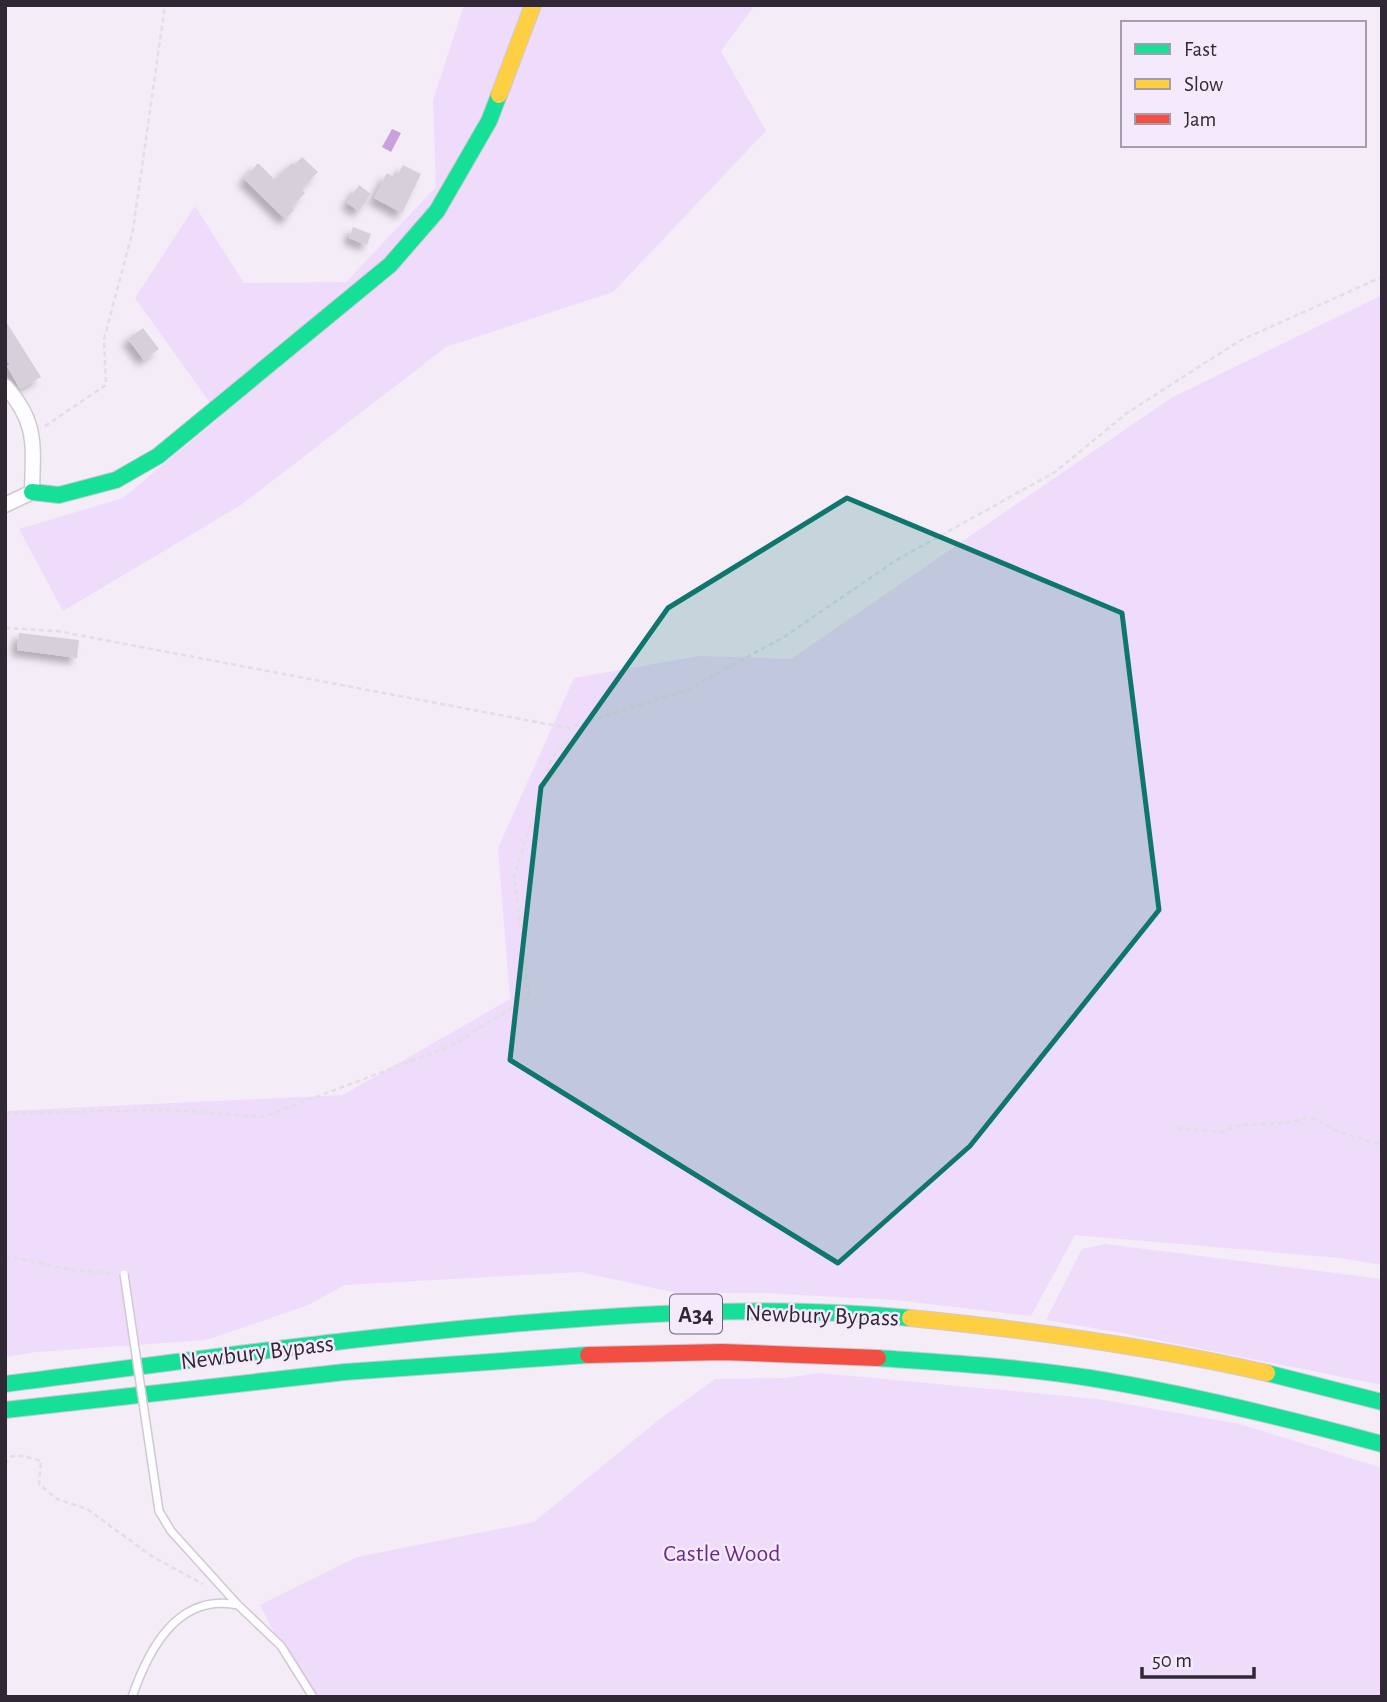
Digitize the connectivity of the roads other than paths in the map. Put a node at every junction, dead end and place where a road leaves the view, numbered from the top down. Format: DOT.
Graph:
graph roads {
  1 [pos="533,5"];
  2 [pos="5,386"];
  3 [pos="32,492"];
  4 [pos="5,505"];
  5 [pos="124,1274"];
  6 [pos="5,1384"];
  7 [pos="1382,1402"];
  8 [pos="5,1410"];
  9 [pos="1382,1444"];
  10 [pos="238,1605"];
  11 [pos="132,1697"];
  12 [pos="313,1697"];
  1 -- 3 [label="main road"];
  2 -- 3 [label="street"];
  3 -- 4 [label="street"];
  5 -- 10 [label="lane, bridge"];
  6 -- 7 [label="main road, Newbury Bypass / A34"];
  8 -- 9 [label="main road, Newbury Bypass / A34"];
  10 -- 11 [label="lane"];
  10 -- 12 [label="lane"];
}
